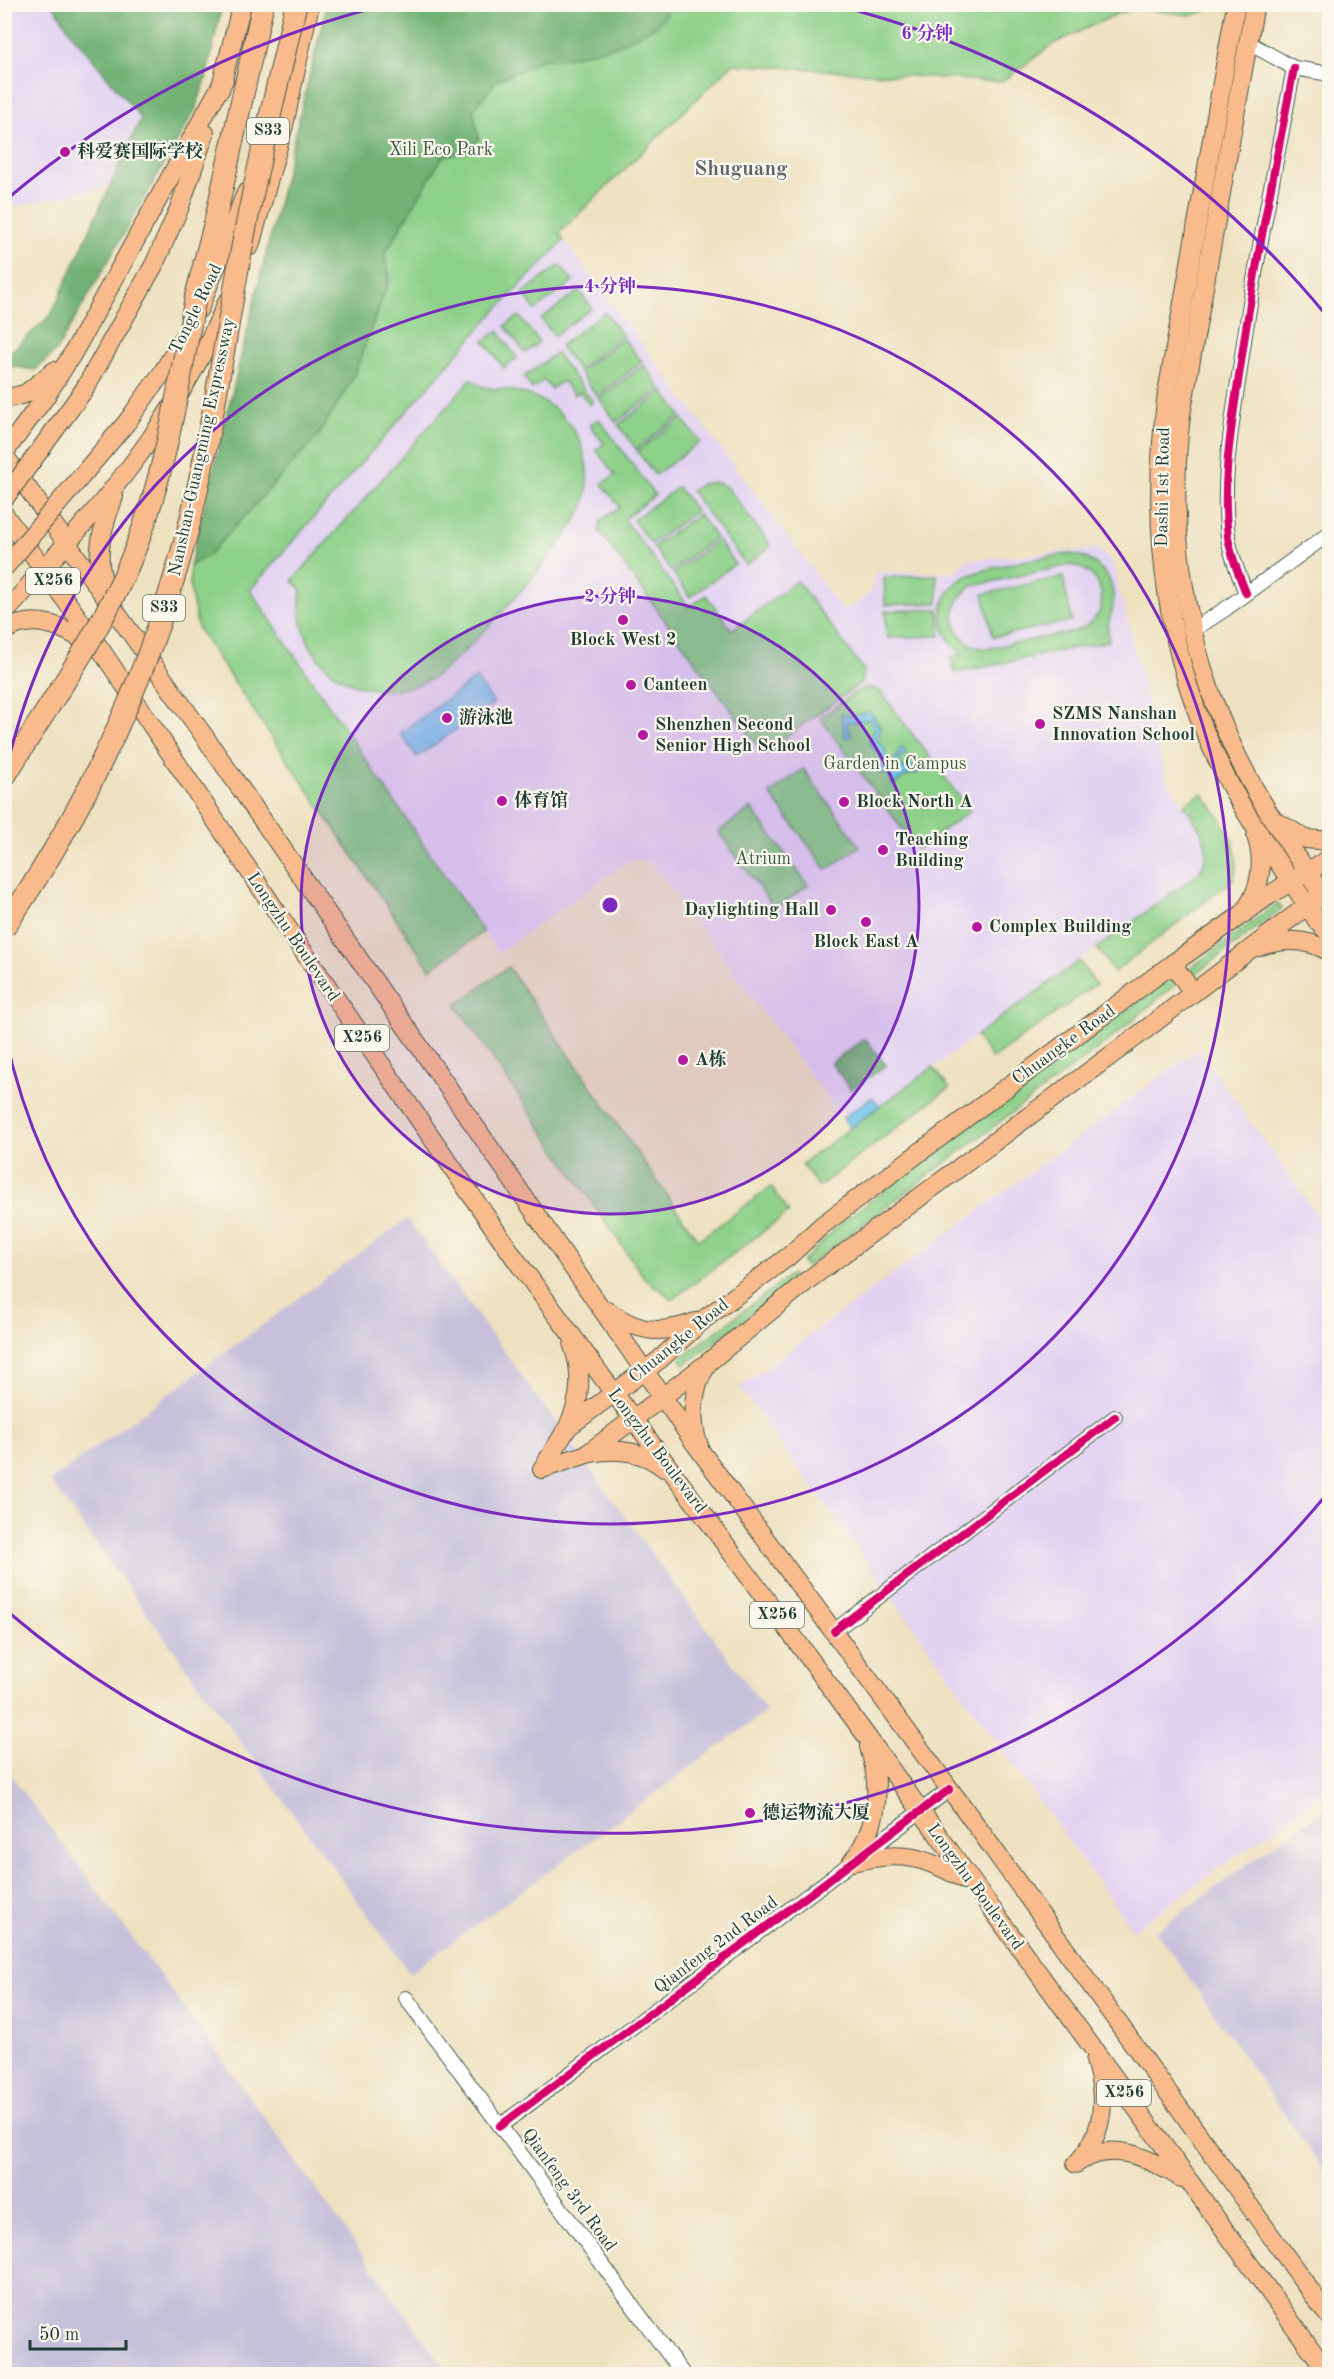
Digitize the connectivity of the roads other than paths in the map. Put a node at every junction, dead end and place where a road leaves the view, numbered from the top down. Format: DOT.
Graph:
graph roads {
  1 [pos="242,4"];
  2 [pos="263,4"];
  3 [pos="296,4"];
  4 [pos="308,4"];
  5 [pos="1236,4"];
  6 [pos="1256,4"];
  7 [pos="1249,43"];
  8 [pos="1294,68"];
  9 [pos="1329,74"];
  10 [pos="224,80"];
  11 [pos="73,353"];
  12 [pos="4,399"];
  13 [pos="4,454"];
  14 [pos="121,479"];
  15 [pos="4,499"];
  16 [pos="4,514"];
  17 [pos="1329,532"];
  18 [pos="68,543"];
  19 [pos="4,568"];
  20 [pos="45,568"];
  21 [pos="1246,593"];
  22 [pos="4,613"];
  23 [pos="126,627"];
  24 [pos="1192,630"];
  25 [pos="4,631"];
  26 [pos="101,650"];
  27 [pos="4,778"];
  28 [pos="1264,806"];
  29 [pos="1251,823"];
  30 [pos="1329,841"];
  31 [pos="1329,858"];
  32 [pos="1300,878"];
  33 [pos="1322,898"];
  34 [pos="1241,915"];
  35 [pos="4,927"];
  36 [pos="1329,934"];
  37 [pos="1248,950"];
  38 [pos="1329,952"];
  39 [pos="1172,964"];
  40 [pos="1193,992"];
  41 [pos="789,1256"];
  42 [pos="808,1280"];
  43 [pos="592,1294"];
  44 [pos="703,1320"];
  45 [pos="569,1333"];
  46 [pos="710,1361"];
  47 [pos="644,1371"];
  48 [pos="614,1393"];
  49 [pos="662,1397"];
  50 [pos="1115,1417"];
  51 [pos="633,1419"];
  52 [pos="568,1427"];
  53 [pos="586,1454"];
  54 [pos="703,1455"];
  55 [pos="677,1478"];
  56 [pos="834,1631"];
  57 [pos="865,1734"];
  58 [pos="950,1789"];
  59 [pos="920,1811"];
  60 [pos="852,1862"];
  61 [pos="974,1885"];
  62 [pos="405,1998"];
  63 [pos="1091,2047"];
  64 [pos="500,2126"];
  65 [pos="1188,2181"];
  66 [pos="1329,2318"];
  67 [pos="683,2374"];
  68 [pos="1329,2374"];
  1 -- 10 [label="main road"];
  2 -- 27 [label="highway, S33, bridge"];
  3 -- 35 [label="highway, Nanshan-Guangming Expressway / S33, bridge"];
  4 -- 14 [label="main road"];
  4 -- 19 [label="main road, Tongle Road, bridge"];
  5 -- 29 [label="main road, Dashi 1st Road"];
  6 -- 7 [label="main road, Dashi 1st Road"];
  7 -- 8 [label="street"];
  7 -- 24 [label="main road, Dashi 1st Road"];
  8 -- 9 [label="street"];
  8 -- 21 [label="street"];
  10 -- 11 [label="main road"];
  10 -- 15 [label="main road, bridge"];
  11 -- 12 [label="main road"];
  11 -- 13 [label="main road"];
  13 -- 18 [label="main road, X256"];
  14 -- 18 [label="main road"];
  14 -- 23 [label="main road"];
  16 -- 20 [label="main road, Longzhu Boulevard / X256"];
  17 -- 21 [label="street"];
  18 -- 20 [label="main road"];
  18 -- 23 [label="main road, Longzhu Boulevard / X256"];
  20 -- 22 [label="main road, X256"];
  20 -- 26 [label="main road, Longzhu Boulevard / X256"];
  21 -- 24 [label="street"];
  23 -- 43 [label="main road, Longzhu Boulevard / X256"];
  24 -- 28 [label="main road, Dashi 1st Road"];
  25 -- 26 [label="main road, X256"];
  26 -- 45 [label="main road, Longzhu Boulevard / X256"];
  28 -- 30 [label="main road"];
  28 -- 32 [label="main road, Dashi 1st Road"];
  29 -- 32 [label="main road, Dashi 1st Road"];
  29 -- 34 [label="main road"];
  31 -- 32 [label="main road, Chuangke Road"];
  32 -- 33 [label="main road, Dashi 1st Road"];
  32 -- 34 [label="main road, Chuangke Road"];
  33 -- 36 [label="main road, Dashi 1st Road"];
  33 -- 37 [label="main road, Chuangke Road"];
  34 -- 39 [label="main road, Chuangke Road"];
  37 -- 38 [label="main road"];
  37 -- 40 [label="main road, Chuangke Road"];
  39 -- 40 [label="main road"];
  39 -- 41 [label="main road, Chuangke Road"];
  40 -- 42 [label="main road, Chuangke Road"];
  41 -- 42 [label="main road"];
  41 -- 44 [label="main road, Chuangke Road"];
  42 -- 46 [label="main road, Chuangke Road"];
  43 -- 44 [label="main road"];
  43 -- 47 [label="main road, Longzhu Boulevard / X256"];
  44 -- 47 [label="main road, Chuangke Road"];
  45 -- 48 [label="main road, Longzhu Boulevard / X256"];
  45 -- 52 [label="main road"];
  46 -- 49 [label="main road, Chuangke Road"];
  46 -- 54 [label="main road"];
  47 -- 48 [label="main road, Chuangke Road"];
  47 -- 49 [label="main road, Longzhu Boulevard / X256"];
  48 -- 51 [label="main road, Longzhu Boulevard / X256"];
  48 -- 52 [label="main road, Chuangke Road"];
  49 -- 51 [label="main road, Chuangke Road"];
  49 -- 54 [label="main road, Longzhu Boulevard / X256"];
  50 -- 56 [label="street"];
  51 -- 53 [label="main road, Chuangke Road"];
  51 -- 55 [label="main road, Longzhu Boulevard / X256"];
  52 -- 53 [label="main road, Chuangke Road"];
  53 -- 55 [label="main road"];
  54 -- 56 [label="main road, Longzhu Boulevard / X256"];
  55 -- 57 [label="main road, Longzhu Boulevard / X256"];
  56 -- 58 [label="main road, Longzhu Boulevard / X256"];
  57 -- 59 [label="main road, Longzhu Boulevard / X256"];
  57 -- 60 [label="main road"];
  58 -- 59 [label="street, Qianfeng 2nd Road"];
  58 -- 66 [label="main road, Longzhu Boulevard / X256"];
  59 -- 60 [label="street, Qianfeng 2nd Road"];
  59 -- 61 [label="main road, Longzhu Boulevard / X256"];
  60 -- 61 [label="main road"];
  60 -- 64 [label="street, Qianfeng 2nd Road"];
  61 -- 63 [label="main road, Longzhu Boulevard / X256"];
  62 -- 64 [label="street, Qianfeng 3rd Road"];
  63 -- 65 [label="main road, Longzhu Boulevard / X256"];
  63 -- 65 [label="main road"];
  64 -- 67 [label="street, Qianfeng 3rd Road"];
  65 -- 68 [label="main road, Longzhu Boulevard / X256"];
}
